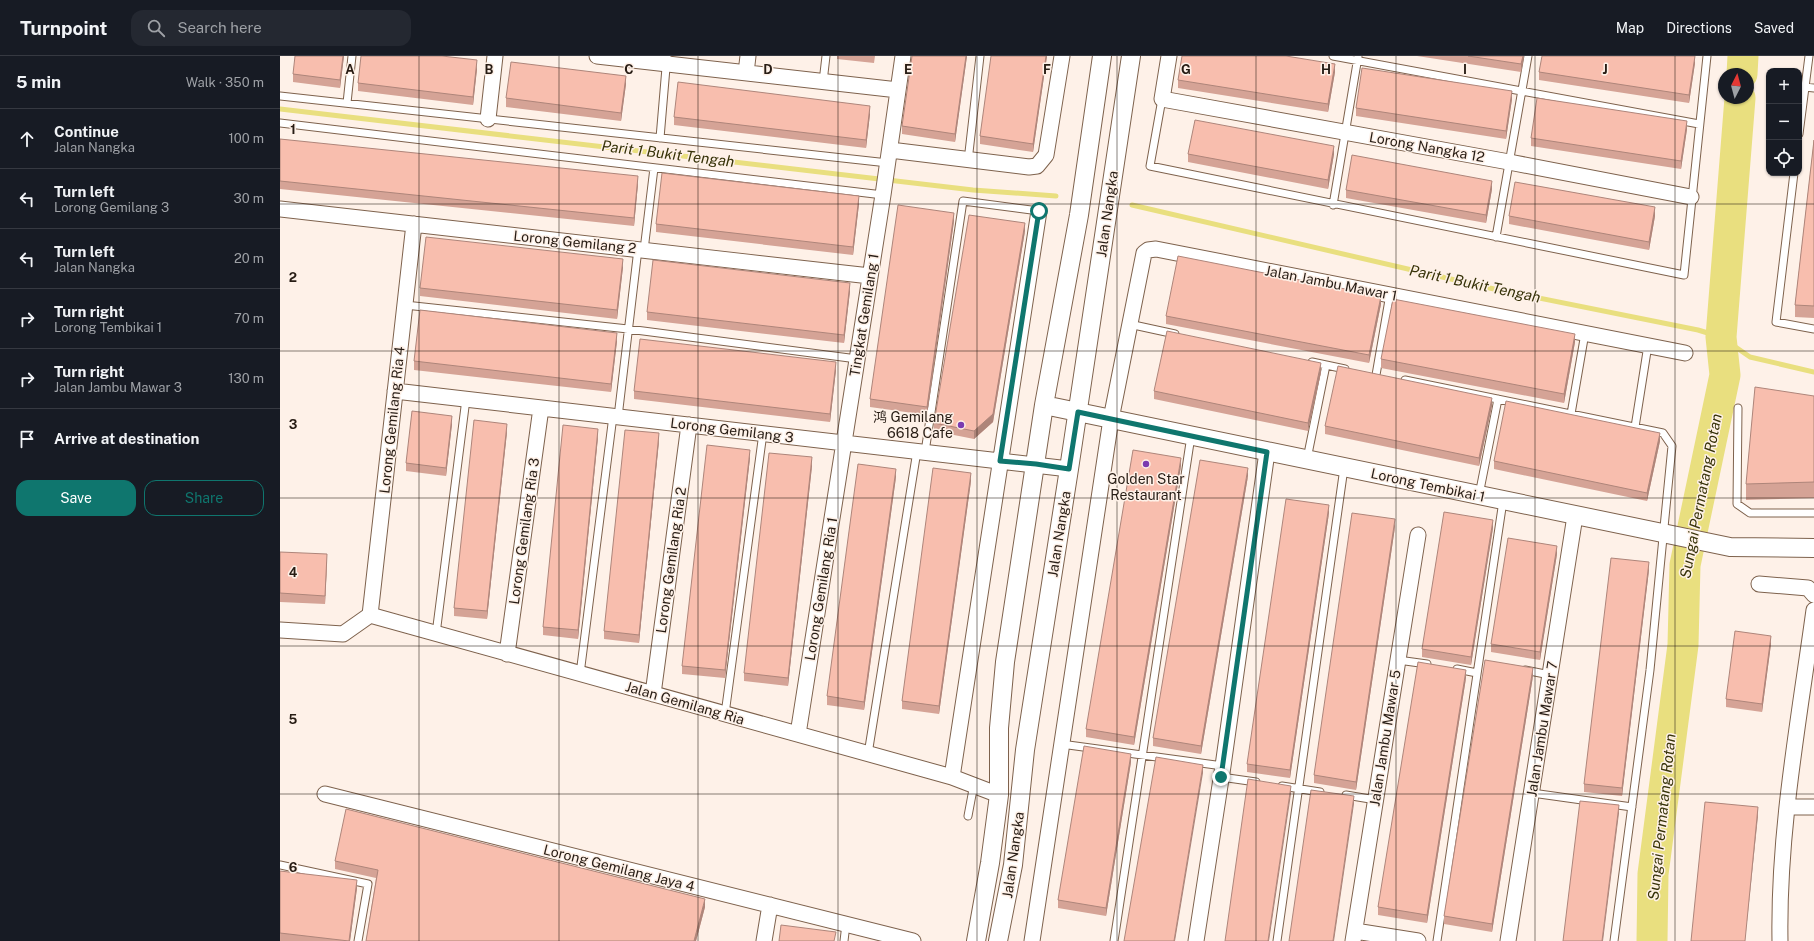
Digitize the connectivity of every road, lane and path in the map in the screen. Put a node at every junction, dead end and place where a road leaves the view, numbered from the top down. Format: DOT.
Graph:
graph roads {
  1 [pos="352,56"];
  2 [pos="495,56"];
  3 [pos="597,56"];
  4 [pos="748,56"];
  5 [pos="826,56"];
  6 [pos="903,56"];
  7 [pos="980,56"];
  8 [pos="1062,56"];
  9 [pos="1102,56"];
  10 [pos="1131,56"];
  11 [pos="1170,56"];
  12 [pos="1333,56"];
  13 [pos="1528,56"];
  14 [pos="1707,56"];
  15 [pos="1808,56"];
  16 [pos="1358,58"];
  17 [pos="667,60"];
  18 [pos="746,73"];
  19 [pos="823,82"];
  20 [pos="1805,87"];
  21 [pos="1814,88"];
  22 [pos="898,90"];
  23 [pos="1522,90"];
  24 [pos="280,96"];
  25 [pos="1162,99"];
  26 [pos="346,103"];
  27 [pos="1802,110"];
  28 [pos="488,119"];
  29 [pos="280,123"];
  30 [pos="1699,124"];
  31 [pos="1345,132"];
  32 [pos="660,138"];
  33 [pos="888,160"];
  34 [pos="968,161"];
  35 [pos="1509,162"];
  36 [pos="654,168"];
  37 [pos="1794,176"];
  38 [pos="884,191"];
  39 [pos="1691,197"];
  40 [pos="1333,204"];
  41 [pos="280,209"];
  42 [pos="1039,211"];
  43 [pos="414,224"];
  44 [pos="1496,237"];
  45 [pos="641,250"];
  46 [pos="870,276"];
  47 [pos="1390,294"];
  48 [pos="405,305"];
  49 [pos="1129,324"];
  50 [pos="628,329"];
  51 [pos="1814,329"];
  52 [pos="1585,333"];
  53 [pos="1182,335"];
  54 [pos="1648,345"];
  55 [pos="1685,353"];
  56 [pos="857,359"];
  57 [pos="1303,360"];
  58 [pos="1326,365"];
  59 [pos="1355,370"];
  60 [pos="1384,376"];
  61 [pos="1399,379"];
  62 [pos="395,391"];
  63 [pos="466,399"];
  64 [pos="1498,399"];
  65 [pos="1044,406"];
  66 [pos="541,408"];
  67 [pos="1738,408"];
  68 [pos="1078,412"];
  69 [pos="1571,414"];
  70 [pos="616,416"];
  71 [pos="1111,419"];
  72 [pos="689,425"];
  73 [pos="1635,427"];
  74 [pos="763,433"];
  75 [pos="1191,436"];
  76 [pos="844,443"];
  77 [pos="921,452"];
  78 [pos="1267,452"];
  79 [pos="1307,460"];
  80 [pos="1000,461"];
  81 [pos="1036,464"];
  82 [pos="1344,468"];
  83 [pos="1069,469"];
  84 [pos="1479,496"];
  85 [pos="1503,501"];
  86 [pos="1814,513"];
  87 [pos="1575,516"];
  88 [pos="1418,534"];
  89 [pos="1669,535"];
  90 [pos="1814,548"];
  91 [pos="1759,584"];
  92 [pos="1814,595"];
  93 [pos="1814,610"];
  94 [pos="370,615"];
  95 [pos="280,630"];
  96 [pos="436,634"];
  97 [pos="508,654"];
  98 [pos="1398,660"];
  99 [pos="1434,666"];
  100 [pos="1448,668"];
  101 [pos="1515,668"];
  102 [pos="1477,673"];
  103 [pos="580,674"];
  104 [pos="1550,675"];
  105 [pos="653,694"];
  106 [pos="725,714"];
  107 [pos="798,734"];
  108 [pos="1061,744"];
  109 [pos="868,754"];
  110 [pos="1143,755"];
  111 [pos="1222,772"];
  112 [pos="952,777"];
  113 [pos="1260,783"];
  114 [pos="974,784"];
  115 [pos="1276,785"];
  116 [pos="1299,789"];
  117 [pos="1532,793"];
  118 [pos="325,794"];
  119 [pos="999,795"];
  120 [pos="1376,800"];
  121 [pos="1632,807"];
  122 [pos="1788,807"];
  123 [pos="1814,807"];
  124 [pos="968,816"];
  125 [pos="280,865"];
  126 [pos="770,905"];
  127 [pos="846,924"];
  128 [pos="1354,936"];
  129 [pos="358,941"];
  130 [pos="764,941"];
  131 [pos="844,941"];
  132 [pos="914,941"];
  133 [pos="976,941"];
  134 [pos="998,941"];
  135 [pos="1032,941"];
  136 [pos="1114,941"];
  137 [pos="1196,941"];
  138 [pos="1276,941"];
  139 [pos="1418,941"];
  140 [pos="1437,941"];
  141 [pos="1508,941"];
  142 [pos="1614,941"];
  143 [pos="1780,941"];
  1 -- 26 [label="lane"];
  2 -- 28 [label="street"];
  3 -- 17 [label="street"];
  4 -- 18 [label="street"];
  5 -- 19 [label="lane"];
  6 -- 22 [label="street, Tingkat Gemilang 1"];
  7 -- 34 [label="lane"];
  8 -- 34 [label="street"];
  9 -- 65 [label="street, Jalan Nangka"];
  10 -- 68 [label="street, Jalan Nangka"];
  11 -- 25 [label="street"];
  12 -- 16 [label="lane"];
  13 -- 23 [label="lane"];
  14 -- 30 [label="lane"];
  15 -- 20 [label="lane"];
  16 -- 23 [label="lane"];
  16 -- 31 [label="lane"];
  17 -- 18 [label="street"];
  17 -- 32 [label="lane"];
  18 -- 19 [label="street"];
  19 -- 22 [label="street"];
  20 -- 21 [label="lane"];
  20 -- 27 [label="lane"];
  22 -- 33 [label="street, Tingkat Gemilang 1"];
  23 -- 30 [label="lane"];
  23 -- 35 [label="lane"];
  24 -- 26 [label="lane"];
  25 -- 31 [label="street, Lorong Nangka 12"];
  25 -- 40 [label="lane"];
  26 -- 28 [label="lane"];
  28 -- 32 [label="lane"];
  29 -- 36 [label="lane"];
  30 -- 39 [label="lane"];
  31 -- 35 [label="street, Lorong Nangka 12"];
  31 -- 40 [label="lane"];
  32 -- 33 [label="lane"];
  33 -- 34 [label="street"];
  33 -- 38 [label="street, Tingkat Gemilang 1"];
  35 -- 39 [label="street, Lorong Nangka 12"];
  35 -- 44 [label="lane"];
  36 -- 38 [label="lane"];
  36 -- 45 [label="lane"];
  37 -- 51 [label="lane"];
  38 -- 46 [label="street, Tingkat Gemilang 1"];
  39 -- 44 [label="lane"];
  40 -- 44 [label="lane"];
  41 -- 43 [label="street, Lorong Gemilang 2"];
  42 -- 77 [label="lane"];
  42 -- 80 [label="street"];
  43 -- 45 [label="street, Lorong Gemilang 2"];
  43 -- 48 [label="street, Lorong Gemilang Ria 4"];
  45 -- 46 [label="street, Lorong Gemilang 2"];
  45 -- 50 [label="lane"];
  46 -- 56 [label="street, Tingkat Gemilang 1"];
  47 -- 49 [label="street, Jalan Jambu Mawar 1"];
  47 -- 52 [label="street, Jalan Jambu Mawar 1"];
  47 -- 60 [label="lane"];
  48 -- 50 [label="lane"];
  48 -- 62 [label="street, Lorong Gemilang Ria 4"];
  49 -- 53 [label="lane"];
  49 -- 71 [label="street, Jalan Jambu Mawar 1"];
  50 -- 56 [label="lane"];
  50 -- 70 [label="lane"];
  52 -- 54 [label="street, Jalan Jambu Mawar 1"];
  52 -- 69 [label="lane"];
  54 -- 55 [label="street, Jalan Jambu Mawar 1"];
  54 -- 73 [label="lane"];
  56 -- 76 [label="street, Tingkat Gemilang 1"];
  57 -- 58 [label="lane"];
  58 -- 59 [label="lane"];
  58 -- 79 [label="lane"];
  61 -- 64 [label="lane"];
  62 -- 63 [label="street, Lorong Gemilang 3"];
  62 -- 94 [label="street, Lorong Gemilang Ria 4"];
  63 -- 66 [label="street, Lorong Gemilang 3"];
  63 -- 96 [label="lane"];
  64 -- 69 [label="lane"];
  64 -- 84 [label="lane"];
  65 -- 68 [label="street, Lorong Tembikai 1"];
  65 -- 81 [label="street, Jalan Nangka"];
  66 -- 70 [label="street, Lorong Gemilang 3"];
  66 -- 97 [label="street, Lorong Gemilang Ria 3"];
  67 -- 86 [label="lane"];
  68 -- 71 [label="street, Lorong Tembikai 1"];
  68 -- 83 [label="street, Jalan Nangka"];
  69 -- 73 [label="lane"];
  70 -- 72 [label="street, Lorong Gemilang 3"];
  70 -- 103 [label="lane"];
  71 -- 75 [label="street, Lorong Tembikai 1"];
  71 -- 108 [label="street, Jalan Jambu Mawar 1"];
  72 -- 74 [label="street, Lorong Gemilang 3"];
  72 -- 105 [label="street, Lorong Gemilang Ria 2"];
  73 -- 89 [label="lane"];
  74 -- 76 [label="street, Lorong Gemilang 3"];
  74 -- 106 [label="lane"];
  75 -- 78 [label="street, Lorong Tembikai 1"];
  75 -- 110 [label="lane"];
  76 -- 77 [label="street, Lorong Gemilang 3"];
  76 -- 107 [label="street, Lorong Gemilang Ria 1"];
  77 -- 80 [label="street, Lorong Gemilang 3"];
  77 -- 109 [label="lane"];
  78 -- 79 [label="street, Lorong Tembikai 1"];
  78 -- 111 [label="street"];
  79 -- 82 [label="street, Lorong Tembikai 1"];
  80 -- 81 [label="street, Lorong Gemilang 3"];
  80 -- 112 [label="street"];
  81 -- 83 [label="street, Lorong Gemilang 3"];
  81 -- 119 [label="street, Jalan Nangka"];
  82 -- 84 [label="street, Lorong Tembikai 1"];
  82 -- 116 [label="lane"];
  83 -- 134 [label="street, Jalan Nangka"];
  84 -- 85 [label="street, Lorong Tembikai 1"];
  85 -- 87 [label="street, Lorong Tembikai 1"];
  85 -- 102 [label="lane"];
  87 -- 89 [label="street, Lorong Tembikai 1"];
  87 -- 104 [label="street, Jalan Jambu Mawar 7"];
  88 -- 98 [label="street, Jalan Jambu Mawar 5"];
  89 -- 90 [label="street, Lorong Tembikai 1"];
  89 -- 121 [label="lane"];
  91 -- 92 [label="street"];
  93 -- 122 [label="street"];
  94 -- 95 [label="street"];
  94 -- 96 [label="street, Jalan Gemilang Ria"];
  96 -- 97 [label="street, Jalan Gemilang Ria"];
  97 -- 103 [label="street, Jalan Gemilang Ria"];
  98 -- 99 [label="lane"];
  98 -- 120 [label="street, Jalan Jambu Mawar 5"];
  100 -- 102 [label="lane"];
  101 -- 104 [label="lane"];
  102 -- 140 [label="lane"];
  103 -- 105 [label="street, Jalan Gemilang Ria"];
  104 -- 117 [label="street, Jalan Jambu Mawar 7"];
  105 -- 106 [label="street, Jalan Gemilang Ria"];
  106 -- 107 [label="street, Jalan Gemilang Ria"];
  107 -- 109 [label="street, Jalan Gemilang Ria"];
  108 -- 110 [label="lane"];
  108 -- 135 [label="street, Jalan Jambu Mawar 1"];
  109 -- 112 [label="street, Jalan Gemilang Ria"];
  110 -- 111 [label="lane"];
  110 -- 136 [label="lane"];
  111 -- 113 [label="lane"];
  111 -- 137 [label="street"];
  112 -- 114 [label="street, Jalan Gemilang Ria"];
  114 -- 119 [label="street, Jalan Gemilang Ria"];
  114 -- 124 [label="lane"];
  115 -- 116 [label="lane"];
  116 -- 120 [label="lane"];
  116 -- 138 [label="lane"];
  117 -- 121 [label="lane"];
  117 -- 141 [label="street, Jalan Jambu Mawar 7"];
  118 -- 126 [label="street, Lorong Gemilang Jaya 4"];
  119 -- 133 [label="street, Jalan Nangka"];
  120 -- 128 [label="street, Jalan Jambu Mawar 5"];
  121 -- 142 [label="lane"];
  122 -- 123 [label="street"];
  122 -- 143 [label="street"];
  125 -- 129 [label="lane"];
  126 -- 127 [label="street, Lorong Gemilang Jaya 4"];
  126 -- 130 [label="street"];
  127 -- 131 [label="lane"];
  127 -- 132 [label="street, Lorong Gemilang Jaya 4"];
  128 -- 139 [label="street"];
}
